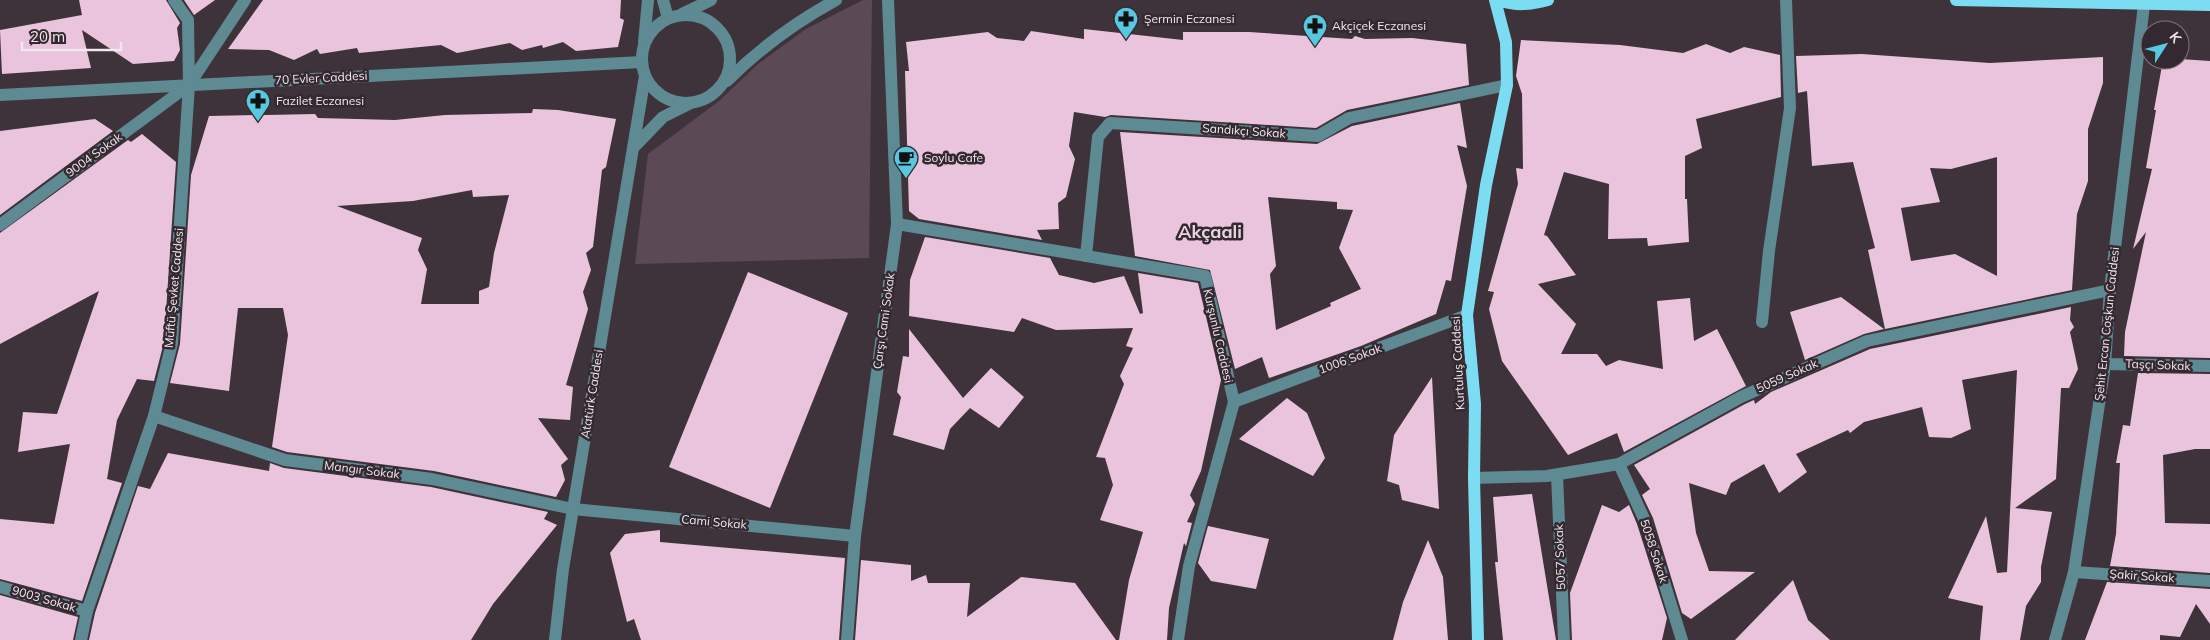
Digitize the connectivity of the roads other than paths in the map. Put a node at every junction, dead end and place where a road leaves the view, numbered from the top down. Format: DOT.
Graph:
graph roads {
  1 [pos="174,0"];
  2 [pos="245,0"];
  3 [pos="648,0"];
  4 [pos="663,0"];
  5 [pos="711,0"];
  6 [pos="836,0"];
  7 [pos="888,0"];
  8 [pos="1496,0"];
  9 [pos="1548,0"];
  10 [pos="1786,0"];
  11 [pos="1956,0"];
  12 [pos="2146,3"];
  13 [pos="2210,5"];
  14 [pos="674,17"];
  15 [pos="644,48"];
  16 [pos="642,62"];
  17 [pos="645,76"];
  18 [pos="189,85"];
  19 [pos="1507,85"];
  20 [pos="718,90"];
  21 [pos="0,95"];
  22 [pos="693,103"];
  23 [pos="633,148"];
  24 [pos="898,224"];
  25 [pos="0,225"];
  26 [pos="1086,256"];
  27 [pos="2110,290"];
  28 [pos="1467,315"];
  29 [pos="1762,322"];
  30 [pos="2105,364"];
  31 [pos="2210,366"];
  32 [pos="1234,402"];
  33 [pos="154,416"];
  34 [pos="1619,464"];
  35 [pos="1557,475"];
  36 [pos="1474,478"];
  37 [pos="573,509"];
  38 [pos="855,536"];
  39 [pos="2074,572"];
  40 [pos="2210,581"];
  41 [pos="0,587"];
  42 [pos="87,611"];
  43 [pos="81,640"];
  44 [pos="555,640"];
  45 [pos="848,640"];
  46 [pos="1178,640"];
  47 [pos="1478,640"];
  48 [pos="1564,640"];
  49 [pos="1682,640"];
  50 [pos="2054,640"];
  1 -- 18 [label="street"];
  2 -- 18 [label="street, Müftü Şevket Caddesi"];
  3 -- 15 [label="street"];
  4 -- 14 [label="street"];
  5 -- 14 [label="street"];
  6 -- 20 [label="street"];
  7 -- 24 [label="street, Çarşı Cami Sokak"];
  8 -- 9 [label="main road"];
  8 -- 19 [label="main road, Kurtuluş Caddesi"];
  10 -- 29 [label="street"];
  11 -- 12 [label="main road"];
  12 -- 13 [label="main road"];
  12 -- 27 [label="street, Şehit Ercan Coşkun Caddesi"];
  14 -- 15 [label="street"];
  14 -- 20 [label="street"];
  15 -- 16 [label="street"];
  16 -- 17 [label="street"];
  16 -- 18 [label="street, 70 Evler Caddesi"];
  17 -- 22 [label="street"];
  17 -- 23 [label="street, Atatürk Caddesi"];
  18 -- 21 [label="street, 70 Evler Caddesi"];
  18 -- 25 [label="street, 9004 Sokak"];
  18 -- 33 [label="street, Müftü Şevket Caddesi"];
  19 -- 26 [label="street, Sandıkçı Sokak"];
  19 -- 28 [label="main road, Kurtuluş Caddesi"];
  20 -- 22 [label="street"];
  22 -- 23 [label="street"];
  23 -- 37 [label="street, Atatürk Caddesi"];
  24 -- 26 [label="street, Kurşunlu Caddesi"];
  24 -- 38 [label="street, Çarşı Cami Sokak"];
  26 -- 32 [label="street, Kurşunlu Caddesi"];
  27 -- 30 [label="street, Şehit Ercan Coşkun Caddesi"];
  27 -- 34 [label="street, 5059 Sokak"];
  28 -- 32 [label="street, 1006 Sokak"];
  28 -- 36 [label="main road, Kurtuluş Caddesi"];
  30 -- 31 [label="street, Taşçı Sokak"];
  30 -- 39 [label="street, Şehit Ercan Coşkun Caddesi"];
  32 -- 46 [label="street, Kurşunlu Caddesi"];
  33 -- 37 [label="street, Mangır Sokak"];
  33 -- 42 [label="street, Müftü Şevket Caddesi"];
  34 -- 35 [label="street, 5059 Sokak"];
  34 -- 49 [label="street, 5058 Sokak"];
  35 -- 36 [label="street, 5059 Sokak"];
  35 -- 48 [label="street, 5057 Sokak"];
  36 -- 47 [label="main road, Kurtuluş Caddesi"];
  37 -- 38 [label="street, Cami Sokak"];
  37 -- 44 [label="street, Atatürk Caddesi"];
  38 -- 45 [label="street, Çarşı Cami Sokak"];
  39 -- 40 [label="street, Şakir Sokak"];
  39 -- 50 [label="street, Şehit Ercan Coşkun Caddesi"];
  41 -- 42 [label="street, 9003 Sokak"];
  42 -- 43 [label="street, Müftü Şevket Caddesi"];
}
